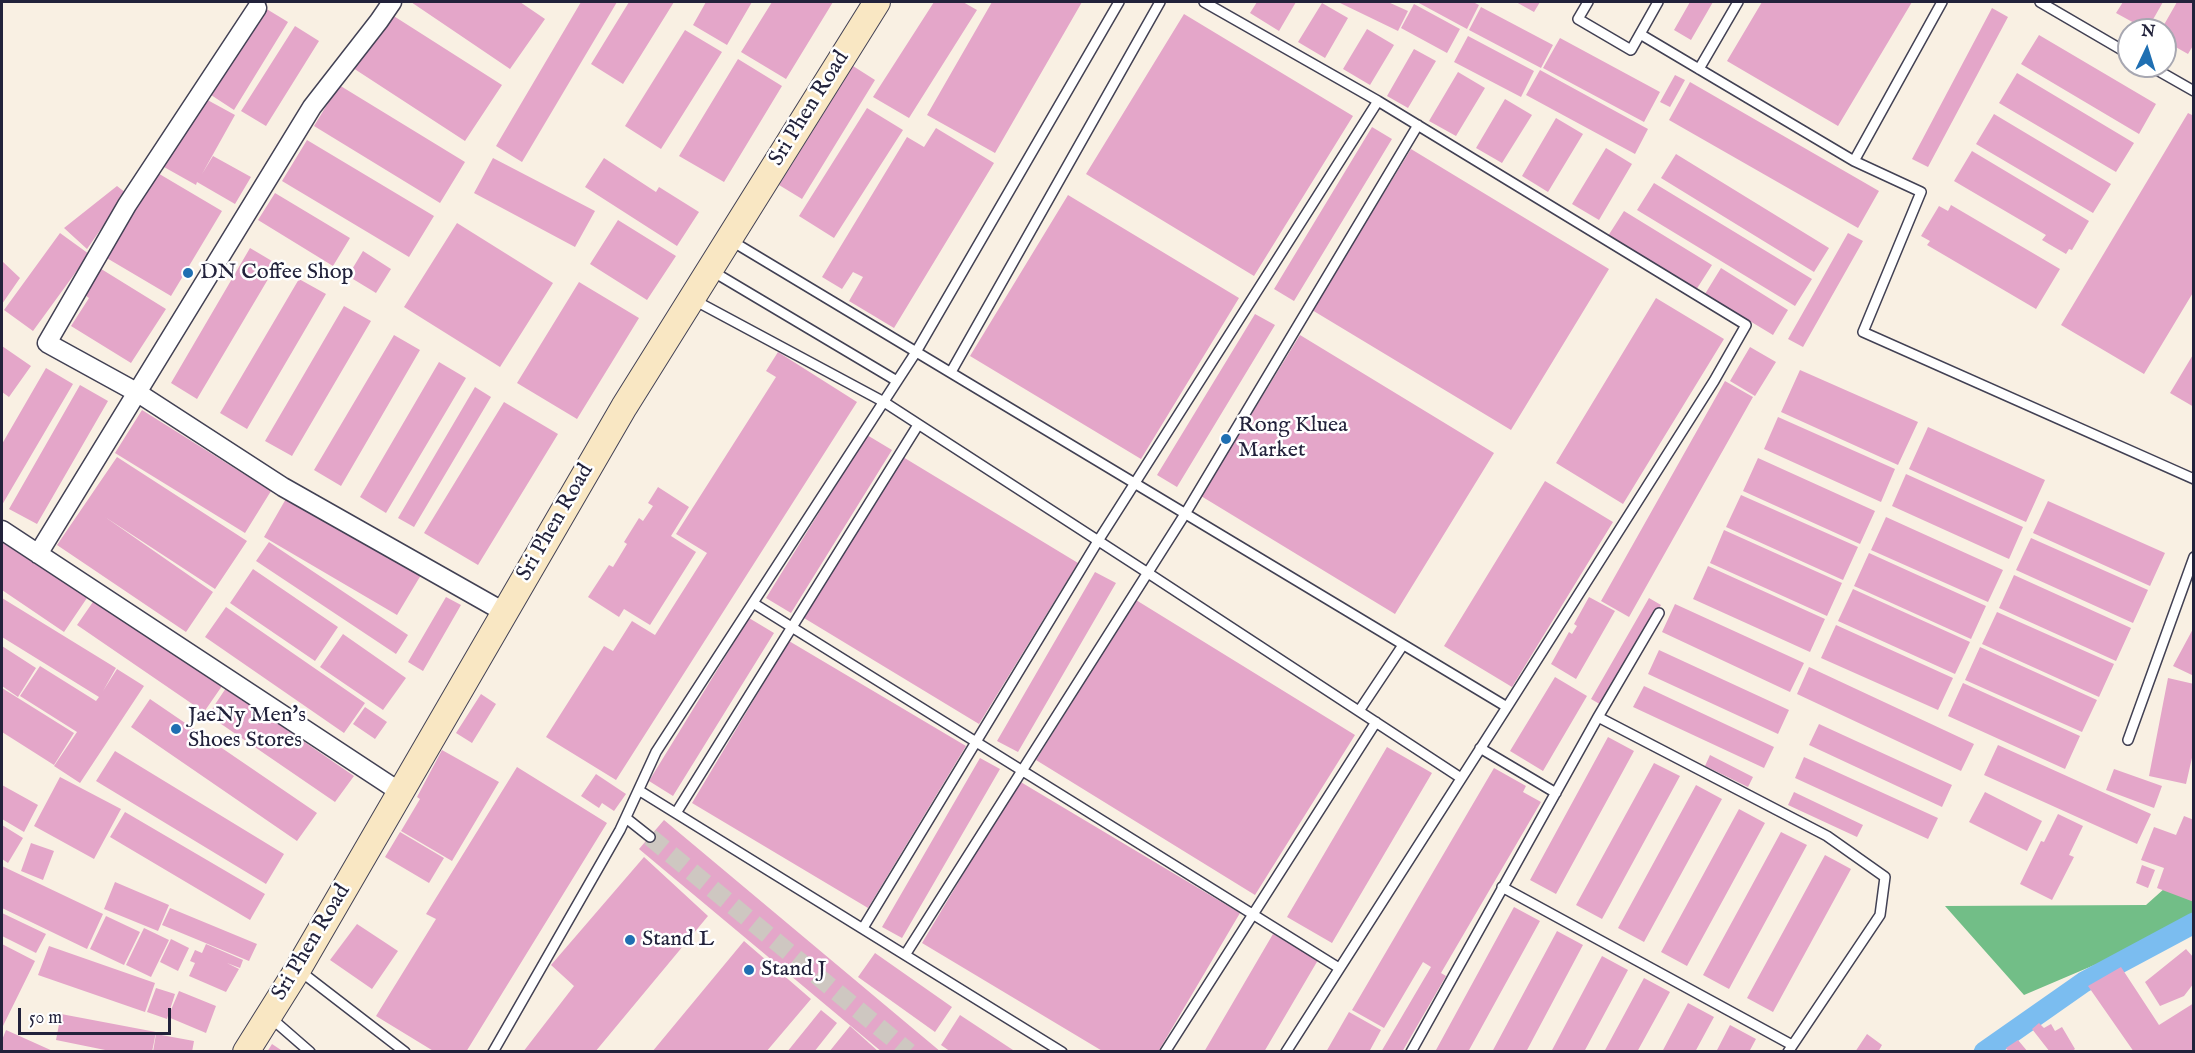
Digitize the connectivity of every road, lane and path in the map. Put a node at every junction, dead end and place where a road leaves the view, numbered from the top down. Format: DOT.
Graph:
graph roads {
  1 [pos="392,2"];
  2 [pos="878,2"];
  3 [pos="1119,2"];
  4 [pos="1160,2"];
  5 [pos="1204,2"];
  6 [pos="1588,2"];
  7 [pos="1658,2"];
  8 [pos="1738,2"];
  9 [pos="1942,2"];
  10 [pos="2040,2"];
  11 [pos="257,8"];
  12 [pos="1640,34"];
  13 [pos="2117,47"];
  14 [pos="1699,69"];
  15 [pos="2170,78"];
  16 [pos="2193,92"];
  17 [pos="1378,101"];
  18 [pos="1418,125"];
  19 [pos="1854,161"];
  20 [pos="729,239"];
  21 [pos="710,270"];
  22 [pos="692,299"];
  23 [pos="916,352"];
  24 [pos="951,372"];
  25 [pos="897,381"];
  26 [pos="138,393"];
  27 [pos="884,402"];
  28 [pos="918,425"];
  29 [pos="2193,479"];
  30 [pos="1135,484"];
  31 [pos="1185,514"];
  32 [pos="2,530"];
  33 [pos="1098,541"];
  34 [pos="38,554"];
  35 [pos="2193,557"];
  36 [pos="1148,573"];
  37 [pos="753,603"];
  38 [pos="504,612"];
  39 [pos="1659,613"];
  40 [pos="792,628"];
  41 [pos="1403,645"];
  42 [pos="1507,707"];
  43 [pos="1359,711"];
  44 [pos="1598,717"];
  45 [pos="1376,722"];
  46 [pos="2128,740"];
  47 [pos="975,741"];
  48 [pos="1480,748"];
  49 [pos="1023,771"];
  50 [pos="1461,777"];
  51 [pos="640,791"];
  52 [pos="400,792"];
  53 [pos="1557,793"];
  54 [pos="676,813"];
  55 [pos="626,818"];
  56 [pos="650,837"];
  57 [pos="1502,886"];
  58 [pos="1253,914"];
  59 [pos="863,928"];
  60 [pos="905,955"];
  61 [pos="1339,968"];
  62 [pos="298,969"];
  63 [pos="268,1015"];
  64 [pos="1790,1048"];
  65 [pos="246,1052"];
  66 [pos="310,1052"];
  67 [pos="405,1052"];
  68 [pos="493,1052"];
  69 [pos="1062,1052"];
  70 [pos="1165,1052"];
  71 [pos="1286,1052"];
  72 [pos="1411,1052"];
  1 -- 26 [label="street"];
  2 -- 20 [label="main road, Sri Phen Road"];
  3 -- 23 [label="lane"];
  4 -- 24 [label="lane"];
  5 -- 17 [label="lane"];
  6 -- 12 [label="lane"];
  7 -- 12 [label="lane"];
  8 -- 14 [label="lane"];
  9 -- 19 [label="lane"];
  10 -- 13 [label="lane"];
  11 -- 26 [label="street"];
  12 -- 14 [label="lane"];
  14 -- 19 [label="lane"];
  15 -- 16 [label="lane"];
  17 -- 18 [label="lane"];
  17 -- 30 [label="lane"];
  18 -- 31 [label="lane"];
  18 -- 42 [label="lane"];
  19 -- 29 [label="lane"];
  20 -- 21 [label="main road, Sri Phen Road"];
  20 -- 23 [label="lane"];
  21 -- 22 [label="main road, Sri Phen Road"];
  21 -- 25 [label="lane"];
  22 -- 27 [label="lane"];
  22 -- 38 [label="main road, Sri Phen Road"];
  23 -- 24 [label="lane"];
  23 -- 25 [label="lane"];
  24 -- 30 [label="lane"];
  25 -- 27 [label="lane"];
  26 -- 34 [label="street"];
  26 -- 38 [label="street"];
  27 -- 28 [label="lane"];
  27 -- 37 [label="lane"];
  28 -- 33 [label="lane"];
  28 -- 40 [label="lane"];
  30 -- 31 [label="lane"];
  30 -- 33 [label="lane"];
  31 -- 36 [label="lane"];
  31 -- 41 [label="lane"];
  32 -- 34 [label="street"];
  33 -- 36 [label="lane"];
  33 -- 47 [label="lane"];
  34 -- 52 [label="street"];
  35 -- 46 [label="lane"];
  36 -- 43 [label="lane"];
  36 -- 49 [label="lane"];
  37 -- 40 [label="lane"];
  37 -- 51 [label="lane"];
  38 -- 52 [label="main road, Sri Phen Road"];
  39 -- 44 [label="lane"];
  40 -- 47 [label="lane"];
  40 -- 54 [label="lane"];
  41 -- 42 [label="lane"];
  41 -- 43 [label="lane"];
  42 -- 48 [label="lane"];
  43 -- 45 [label="lane"];
  44 -- 53 [label="lane"];
  44 -- 64 [label="lane"];
  45 -- 50 [label="lane"];
  45 -- 58 [label="lane"];
  47 -- 49 [label="lane"];
  47 -- 59 [label="lane"];
  48 -- 50 [label="lane"];
  48 -- 53 [label="lane"];
  49 -- 58 [label="lane"];
  49 -- 60 [label="lane"];
  50 -- 61 [label="lane"];
  51 -- 54 [label="lane"];
  51 -- 55 [label="lane"];
  52 -- 62 [label="main road, Sri Phen Road"];
  53 -- 57 [label="lane"];
  54 -- 59 [label="lane"];
  55 -- 56 [label="lane"];
  55 -- 68 [label="lane"];
  57 -- 64 [label="lane"];
  57 -- 72 [label="lane"];
  58 -- 61 [label="lane"];
  58 -- 70 [label="lane"];
  59 -- 60 [label="lane"];
  60 -- 69 [label="lane"];
  61 -- 71 [label="lane"];
  62 -- 63 [label="main road, Sri Phen Road"];
  62 -- 67 [label="lane"];
  63 -- 65 [label="main road, Sri Phen Road"];
  63 -- 66 [label="lane"];
}
